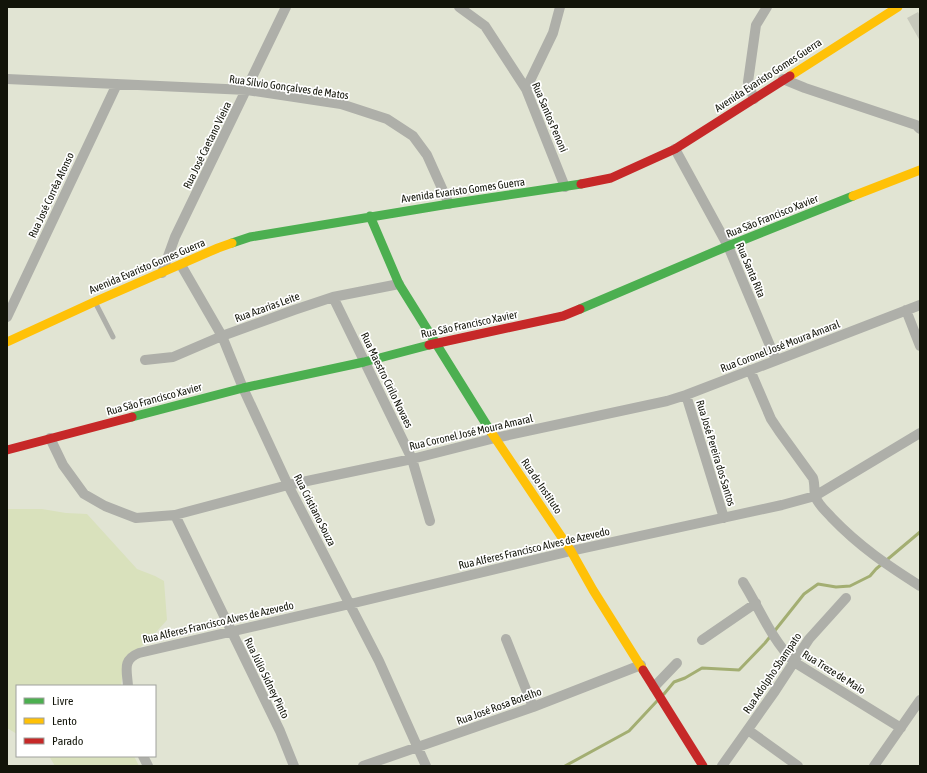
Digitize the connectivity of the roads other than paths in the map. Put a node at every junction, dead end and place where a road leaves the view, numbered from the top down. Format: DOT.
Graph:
graph roads {
  1 [pos="286,7"];
  2 [pos="459,7"];
  3 [pos="560,7"];
  4 [pos="767,7"];
  5 [pos="898,7"];
  6 [pos="7,79"];
  7 [pos="783,79"];
  8 [pos="117,84"];
  9 [pos="526,89"];
  10 [pos="247,90"];
  11 [pos="754,99"];
  12 [pos="919,126"];
  13 [pos="675,149"];
  14 [pos="920,170"];
  15 [pos="565,187"];
  16 [pos="449,204"];
  17 [pos="370,216"];
  18 [pos="728,246"];
  19 [pos="181,265"];
  20 [pos="162,273"];
  21 [pos="400,284"];
  22 [pos="333,297"];
  23 [pos="94,302"];
  24 [pos="920,305"];
  25 [pos="906,310"];
  26 [pos="7,317"];
  27 [pos="222,336"];
  28 [pos="113,337"];
  29 [pos="7,342"];
  30 [pos="436,343"];
  31 [pos="920,346"];
  32 [pos="145,360"];
  33 [pos="776,360"];
  34 [pos="364,362"];
  35 [pos="750,370"];
  36 [pos="243,388"];
  37 [pos="686,395"];
  38 [pos="920,433"];
  39 [pos="50,438"];
  40 [pos="495,438"];
  41 [pos="7,450"];
  42 [pos="412,459"];
  43 [pos="288,485"];
  44 [pos="815,496"];
  45 [pos="175,515"];
  46 [pos="724,518"];
  47 [pos="430,521"];
  48 [pos="571,551"];
  49 [pos="744,582"];
  50 [pos="920,586"];
  51 [pos="846,598"];
  52 [pos="756,603"];
  53 [pos="350,604"];
  54 [pos="230,631"];
  55 [pos="506,639"];
  56 [pos="702,640"];
  57 [pos="794,662"];
  58 [pos="677,663"];
  59 [pos="641,665"];
  60 [pos="128,685"];
  61 [pos="654,687"];
  62 [pos="920,700"];
  63 [pos="533,707"];
  64 [pos="901,728"];
  65 [pos="748,730"];
  66 [pos="417,748"];
  67 [pos="144,757"];
  68 [pos="148,766"];
  69 [pos="294,766"];
  70 [pos="363,766"];
  71 [pos="426,766"];
  72 [pos="703,766"];
  73 [pos="722,766"];
  74 [pos="798,766"];
  75 [pos="874,766"];
  1 -- 10 [label="street, Rua José Caetano Vieira"];
  2 -- 9 [label="street, Rua Santos Penoni"];
  3 -- 9 [label="street"];
  4 -- 11 [label="street"];
  5 -- 7 [label="main road, Avenida Evaristo Gomes Guerra"];
  6 -- 8 [label="street, Rua Sílvio Gonçalves de Matos"];
  7 -- 11 [label="main road, Avenida Evaristo Gomes Guerra"];
  7 -- 12 [label="street"];
  8 -- 10 [label="street, Rua Sílvio Gonçalves de Matos"];
  8 -- 26 [label="street, Rua José Corrêa Afonso"];
  9 -- 15 [label="street, Rua Santos Penoni"];
  10 -- 16 [label="street, Rua Sílvio Gonçalves de Matos"];
  10 -- 20 [label="street, Rua José Caetano Vieira"];
  11 -- 13 [label="main road, Avenida Evaristo Gomes Guerra"];
  13 -- 15 [label="main road, Avenida Evaristo Gomes Guerra"];
  13 -- 18 [label="street, Rua Santa Rita"];
  14 -- 18 [label="main road, Rua São Francisco Xavier"];
  15 -- 16 [label="main road, Avenida Evaristo Gomes Guerra"];
  16 -- 17 [label="main road, Avenida Evaristo Gomes Guerra"];
  17 -- 19 [label="main road, Avenida Evaristo Gomes Guerra"];
  17 -- 21 [label="main road, Rua do Instituto"];
  18 -- 30 [label="main road, Rua São Francisco Xavier"];
  18 -- 33 [label="street, Rua Santa Rita"];
  19 -- 20 [label="main road, Avenida Evaristo Gomes Guerra"];
  19 -- 27 [label="street, Rua Cristiano Souza"];
  20 -- 23 [label="main road, Avenida Evaristo Gomes Guerra"];
  21 -- 22 [label="street, Rua Azarias Leite"];
  21 -- 30 [label="main road, Rua do Instituto"];
  22 -- 27 [label="street, Rua Azarias Leite"];
  22 -- 34 [label="street, Rua Maestro Cirilo Novaes"];
  23 -- 28 [label="lane"];
  23 -- 29 [label="main road, Avenida Evaristo Gomes Guerra"];
  24 -- 25 [label="street, Rua Coronel José Moura Amaral"];
  25 -- 31 [label="street"];
  25 -- 33 [label="street, Rua Coronel José Moura Amaral"];
  27 -- 32 [label="street, Rua Azarias Leite"];
  27 -- 36 [label="street, Rua Cristiano Souza"];
  30 -- 34 [label="main road, Rua São Francisco Xavier"];
  30 -- 40 [label="main road, Rua do Instituto"];
  33 -- 35 [label="street, Rua Coronel José Moura Amaral"];
  34 -- 36 [label="main road, Rua São Francisco Xavier"];
  34 -- 42 [label="street, Rua Maestro Cirilo Novaes"];
  35 -- 37 [label="street, Rua Coronel José Moura Amaral"];
  35 -- 44 [label="street"];
  36 -- 39 [label="main road, Rua São Francisco Xavier"];
  36 -- 43 [label="street, Rua Cristiano Souza"];
  37 -- 40 [label="street, Rua Coronel José Moura Amaral"];
  37 -- 46 [label="street, Rua José Pereira dos Santos"];
  38 -- 44 [label="street, Rua Alferes Francisco Alves de Azevedo"];
  39 -- 41 [label="main road, Rua São Francisco Xavier"];
  39 -- 45 [label="street, Rua Coronel José Moura Amaral"];
  40 -- 42 [label="street, Rua Coronel José Moura Amaral"];
  40 -- 48 [label="main road, Rua do Instituto"];
  42 -- 43 [label="street, Rua Coronel José Moura Amaral"];
  42 -- 47 [label="street, Rua Maestro Cirilo Novaes"];
  43 -- 45 [label="street, Rua Coronel José Moura Amaral"];
  43 -- 53 [label="street, Rua Cristiano Souza"];
  44 -- 46 [label="street, Rua Alferes Francisco Alves de Azevedo"];
  44 -- 50 [label="street"];
  45 -- 54 [label="street, Rua Júlio Sidney Pinto"];
  46 -- 48 [label="street, Rua Alferes Francisco Alves de Azevedo"];
  48 -- 53 [label="street, Rua Alferes Francisco Alves de Azevedo"];
  48 -- 59 [label="main road, Rua do Instituto"];
  49 -- 52 [label="street, Rua Treze de Maio"];
  51 -- 57 [label="street, Rua Adolpho Sbampato"];
  52 -- 56 [label="street"];
  52 -- 57 [label="street, Rua Treze de Maio"];
  53 -- 54 [label="street, Rua Alferes Francisco Alves de Azevedo"];
  53 -- 66 [label="street, Rua Cristiano Souza"];
  54 -- 60 [label="street, Rua Alferes Francisco Alves de Azevedo"];
  54 -- 69 [label="street, Rua Júlio Sidney Pinto"];
  55 -- 63 [label="street"];
  57 -- 64 [label="street, Rua Treze de Maio"];
  57 -- 65 [label="street, Rua Adolpho Sbampato"];
  58 -- 61 [label="street"];
  59 -- 61 [label="main road, Rua do Instituto"];
  59 -- 63 [label="street, Rua José Rosa Botelho"];
  61 -- 72 [label="main road, Rua do Instituto"];
  62 -- 64 [label="street"];
  63 -- 66 [label="street, Rua José Rosa Botelho"];
  64 -- 75 [label="street"];
  65 -- 73 [label="street, Rua Adolpho Sbampato"];
  65 -- 74 [label="street"];
  66 -- 70 [label="street, Rua José Rosa Botelho"];
  66 -- 71 [label="street, Rua Cristiano Souza"];
  67 -- 68 [label="street"];
}
